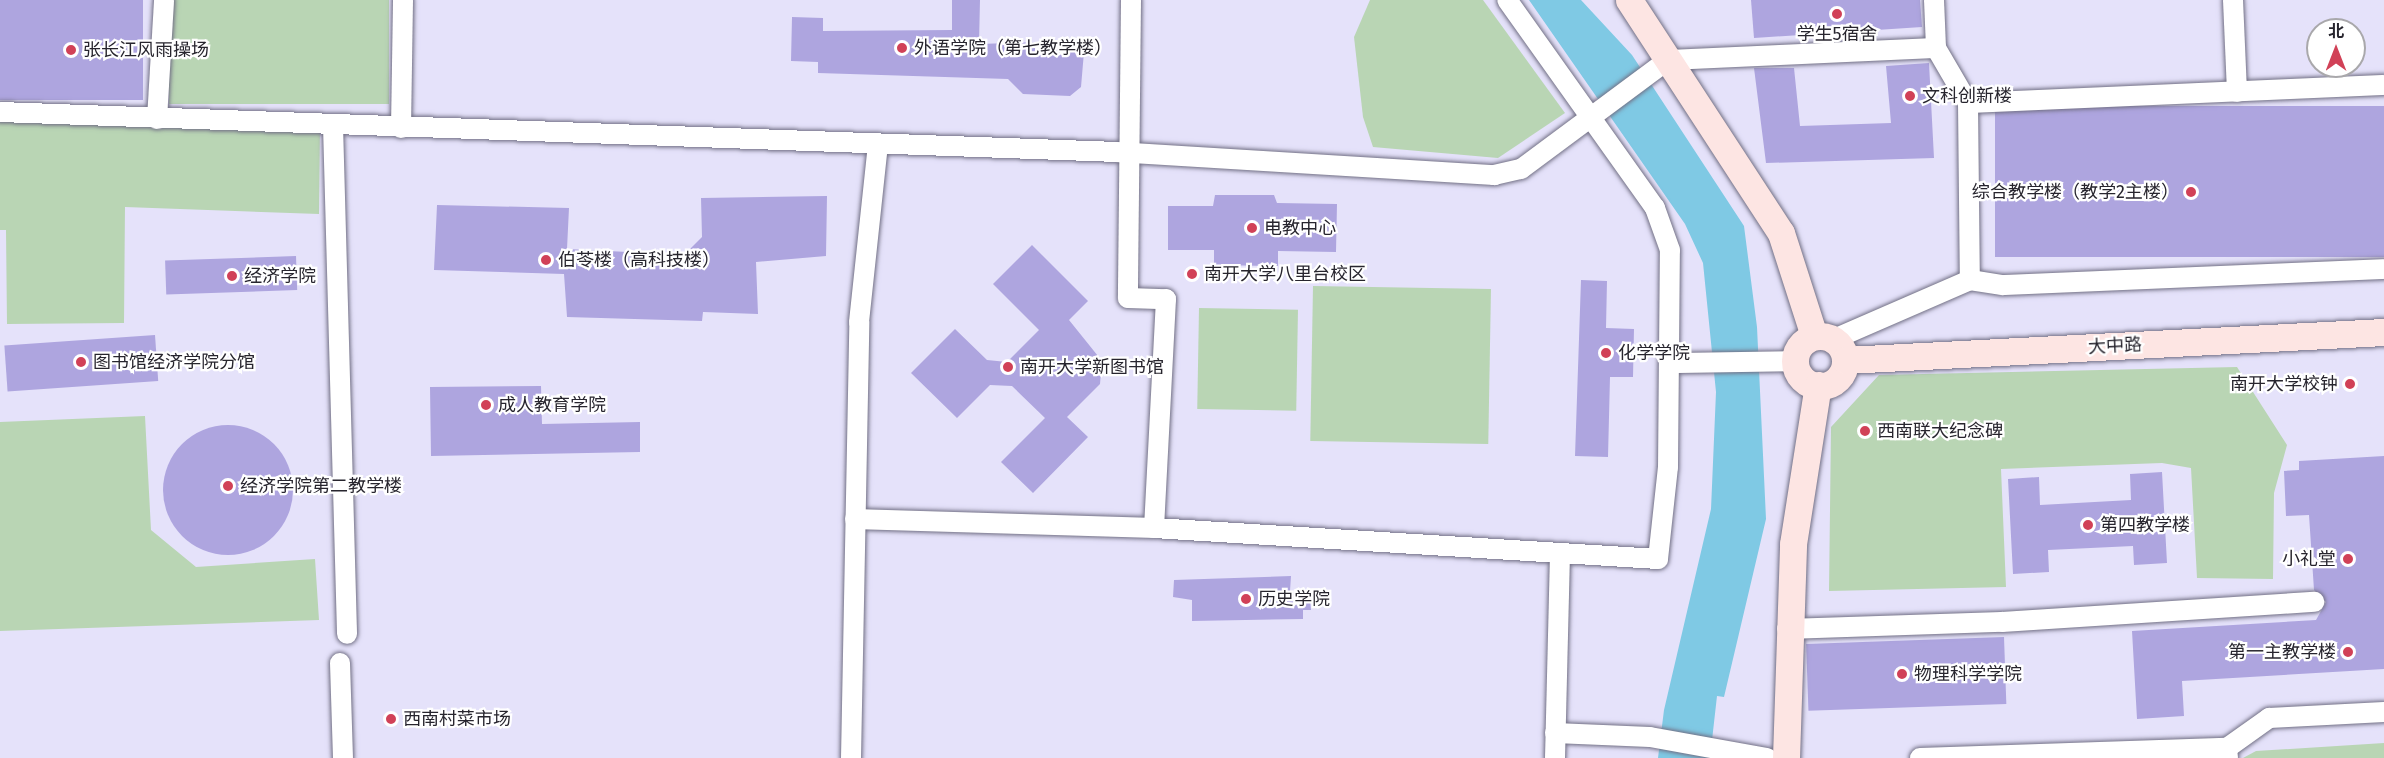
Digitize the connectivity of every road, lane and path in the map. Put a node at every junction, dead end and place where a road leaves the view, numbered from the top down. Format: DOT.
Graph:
graph roads {
  1 [pos="164,0"];
  2 [pos="403,0"];
  3 [pos="1131,0"];
  4 [pos="1507,0"];
  5 [pos="1629,0"];
  6 [pos="1934,0"];
  7 [pos="2233,0"];
  8 [pos="1936,48"];
  9 [pos="1668,60"];
  10 [pos="2384,85"];
  11 [pos="2237,92"];
  12 [pos="1968,104"];
  13 [pos="0,112"];
  14 [pos="157,119"];
  15 [pos="1591,120"];
  16 [pos="333,125"];
  17 [pos="401,128"];
  18 [pos="878,144"];
  19 [pos="1130,153"];
  20 [pos="2384,269"];
  21 [pos="1970,279"];
  22 [pos="2384,332"];
  23 [pos="1831,345"];
  24 [pos="1795,361"];
  25 [pos="1672,363"];
  26 [pos="1818,386"];
  27 [pos="855,519"];
  28 [pos="1154,528"];
  29 [pos="1560,553"];
  30 [pos="2314,602"];
  31 [pos="1787,629"];
  32 [pos="347,634"];
  33 [pos="340,663"];
  34 [pos="2384,712"];
  35 [pos="1555,733"];
  36 [pos="2228,753"];
  37 [pos="343,758"];
  38 [pos="851,758"];
  39 [pos="1555,758"];
  40 [pos="1767,758"];
  41 [pos="1786,758"];
  42 [pos="1920,758"];
  1 -- 14 [label="street"];
  2 -- 17 [label="street"];
  3 -- 19 [label="street"];
  4 -- 15 [label="street"];
  5 -- 9 [label="street"];
  6 -- 8 [label="street"];
  7 -- 11 [label="street"];
  8 -- 9 [label="street"];
  8 -- 12 [label="street"];
  9 -- 15 [label="street"];
  9 -- 23 [label="street"];
  10 -- 11 [label="street"];
  11 -- 12 [label="street"];
  12 -- 21 [label="street"];
  13 -- 14 [label="street"];
  14 -- 16 [label="street"];
  15 -- 19 [label="street"];
  15 -- 25 [label="street"];
  16 -- 17 [label="street"];
  16 -- 32 [label="street"];
  17 -- 18 [label="street"];
  18 -- 19 [label="street"];
  18 -- 27 [label="street"];
  19 -- 28 [label="street"];
  20 -- 21 [label="street"];
  21 -- 23 [label="street"];
  22 -- 23 [label="street, 大中路"];
  23 -- 24 [label="street"];
  23 -- 26 [label="street"];
  24 -- 25 [label="street"];
  24 -- 26 [label="street"];
  25 -- 29 [label="street"];
  26 -- 31 [label="street"];
  27 -- 28 [label="street"];
  27 -- 38 [label="street"];
  28 -- 29 [label="street"];
  29 -- 35 [label="street"];
  30 -- 31 [label="street"];
  31 -- 41 [label="street"];
  33 -- 37 [label="street"];
  34 -- 36 [label="street"];
  35 -- 39 [label="street"];
  35 -- 40 [label="street"];
  36 -- 42 [label="street"];
}
